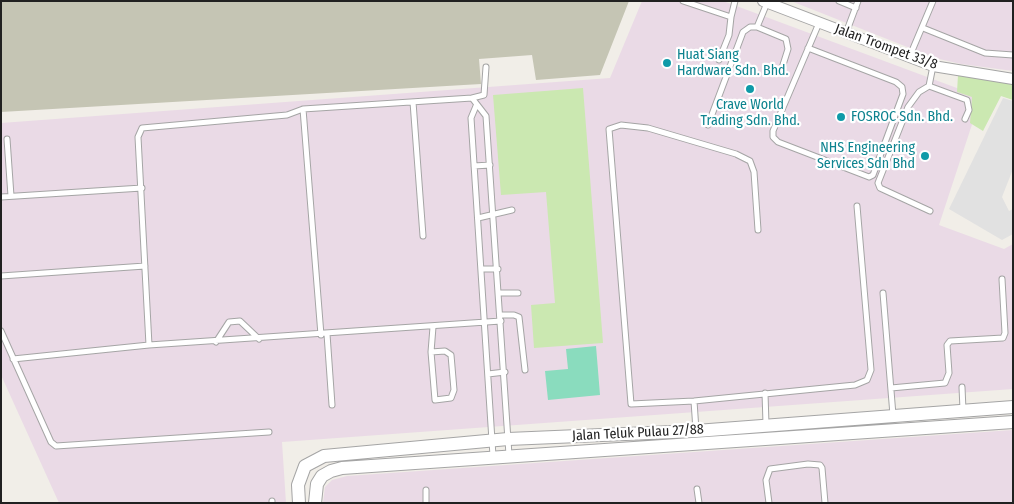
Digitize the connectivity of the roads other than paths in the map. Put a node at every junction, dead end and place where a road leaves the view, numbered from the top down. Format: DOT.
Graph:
graph roads {
  1 [pos="683,1"];
  2 [pos="735,1"];
  3 [pos="839,1"];
  4 [pos="858,1"];
  5 [pos="933,1"];
  6 [pos="765,2"];
  7 [pos="856,8"];
  8 [pos="731,17"];
  9 [pos="819,23"];
  10 [pos="757,26"];
  11 [pos="923,28"];
  12 [pos="845,33"];
  13 [pos="808,48"];
  14 [pos="1013,55"];
  15 [pos="909,58"];
  16 [pos="719,60"];
  17 [pos="933,66"];
  18 [pos="486,67"];
  19 [pos="782,68"];
  20 [pos="1013,79"];
  21 [pos="929,86"];
  22 [pos="472,98"];
  23 [pos="412,102"];
  24 [pos="476,106"];
  25 [pos="302,108"];
  26 [pos="965,120"];
  27 [pos="708,125"];
  28 [pos="7,139"];
  29 [pos="490,165"];
  30 [pos="474,166"];
  31 [pos="142,188"];
  32 [pos="12,196"];
  33 [pos="1,197"];
  34 [pos="857,206"];
  35 [pos="512,210"];
  36 [pos="930,210"];
  37 [pos="494,215"];
  38 [pos="478,218"];
  39 [pos="758,230"];
  40 [pos="424,236"];
  41 [pos="145,266"];
  42 [pos="482,269"];
  43 [pos="498,269"];
  44 [pos="1,276"];
  45 [pos="1002,279"];
  46 [pos="518,292"];
  47 [pos="500,293"];
  48 [pos="883,293"];
  49 [pos="501,318"];
  50 [pos="484,323"];
  51 [pos="433,327"];
  52 [pos="1,331"];
  53 [pos="324,334"];
  54 [pos="259,338"];
  55 [pos="216,342"];
  56 [pos="149,346"];
  57 [pos="431,352"];
  58 [pos="13,359"];
  59 [pos="525,370"];
  60 [pos="504,372"];
  61 [pos="488,374"];
  62 [pos="962,387"];
  63 [pos="891,388"];
  64 [pos="765,393"];
  65 [pos="694,401"];
  66 [pos="332,405"];
  67 [pos="1013,407"];
  68 [pos="964,410"];
  69 [pos="893,415"];
  70 [pos="1013,422"];
  71 [pos="766,424"];
  72 [pos="696,431"];
  73 [pos="269,432"];
  74 [pos="508,439"];
  75 [pos="492,441"];
  76 [pos="509,457"];
  77 [pos="494,458"];
  78 [pos="697,489"];
  79 [pos="426,490"];
  80 [pos="299,503"];
  81 [pos="315,503"];
  82 [pos="426,503"];
  83 [pos="699,503"];
  84 [pos="769,503"];
  85 [pos="825,503"];
  1 -- 8 [label="lane"];
  2 -- 8 [label="lane"];
  3 -- 7 [label="lane"];
  4 -- 7 [label="lane"];
  5 -- 11 [label="lane"];
  6 -- 9 [label="street, Jalan Trompet 33/8"];
  6 -- 10 [label="lane"];
  7 -- 12 [label="lane"];
  8 -- 16 [label="lane"];
  9 -- 12 [label="street, Jalan Trompet 33/8"];
  9 -- 13 [label="lane"];
  10 -- 19 [label="lane"];
  10 -- 27 [label="lane"];
  11 -- 14 [label="lane"];
  11 -- 15 [label="lane"];
  12 -- 15 [label="street, Jalan Trompet 33/8"];
  13 -- 13 [label="lane"];
  15 -- 17 [label="street, Jalan Trompet 33/8"];
  17 -- 20 [label="street, Jalan Trompet 33/8"];
  17 -- 21 [label="lane"];
  18 -- 22 [label="lane"];
  21 -- 26 [label="lane"];
  21 -- 36 [label="lane"];
  22 -- 23 [label="lane"];
  22 -- 24 [label="lane"];
  23 -- 25 [label="lane"];
  23 -- 40 [label="lane"];
  24 -- 29 [label="lane"];
  24 -- 30 [label="lane"];
  25 -- 31 [label="lane"];
  25 -- 53 [label="lane"];
  28 -- 32 [label="lane"];
  29 -- 30 [label="lane"];
  29 -- 37 [label="lane"];
  30 -- 38 [label="lane"];
  31 -- 32 [label="lane"];
  31 -- 41 [label="lane"];
  32 -- 33 [label="lane"];
  34 -- 64 [label="lane"];
  35 -- 37 [label="lane"];
  37 -- 38 [label="lane"];
  37 -- 43 [label="lane"];
  38 -- 42 [label="lane"];
  39 -- 65 [label="lane"];
  41 -- 44 [label="lane"];
  41 -- 56 [label="lane"];
  42 -- 43 [label="lane"];
  42 -- 50 [label="lane"];
  43 -- 47 [label="lane"];
  45 -- 63 [label="lane"];
  46 -- 47 [label="lane"];
  47 -- 49 [label="lane"];
  48 -- 63 [label="lane"];
  49 -- 50 [label="lane"];
  49 -- 59 [label="lane"];
  49 -- 60 [label="lane"];
  50 -- 51 [label="lane"];
  50 -- 61 [label="lane"];
  51 -- 53 [label="lane"];
  51 -- 57 [label="lane"];
  52 -- 58 [label="lane"];
  53 -- 54 [label="lane"];
  53 -- 66 [label="lane"];
  54 -- 55 [label="lane"];
  54 -- 55 [label="lane"];
  55 -- 56 [label="lane"];
  56 -- 58 [label="lane"];
  57 -- 57 [label="lane"];
  58 -- 73 [label="lane"];
  60 -- 61 [label="lane"];
  60 -- 74 [label="lane"];
  61 -- 75 [label="lane"];
  62 -- 68 [label="lane"];
  63 -- 69 [label="lane"];
  64 -- 65 [label="lane"];
  64 -- 71 [label="lane"];
  65 -- 72 [label="lane"];
  67 -- 68 [label="street, Jalan Teluk Pulau 27/88"];
  68 -- 69 [label="street, Jalan Teluk Pulau 27/88"];
  69 -- 71 [label="street, Jalan Teluk Pulau 27/88"];
  70 -- 76 [label="street, Jalan Teluk Pulau 27/88"];
  71 -- 72 [label="street, Jalan Teluk Pulau 27/88"];
  72 -- 74 [label="street, Jalan Teluk Pulau 27/88"];
  74 -- 75 [label="street, Jalan Teluk Pulau 27/88"];
  74 -- 76 [label="lane"];
  75 -- 77 [label="lane"];
  75 -- 80 [label="street, Jalan Teluk Pulau 27/88"];
  76 -- 77 [label="street, Jalan Teluk Pulau 27/88"];
  77 -- 81 [label="street, Jalan Teluk Pulau 27/88"];
  78 -- 83 [label="lane"];
  79 -- 82 [label="lane"];
  84 -- 85 [label="lane"];
}
